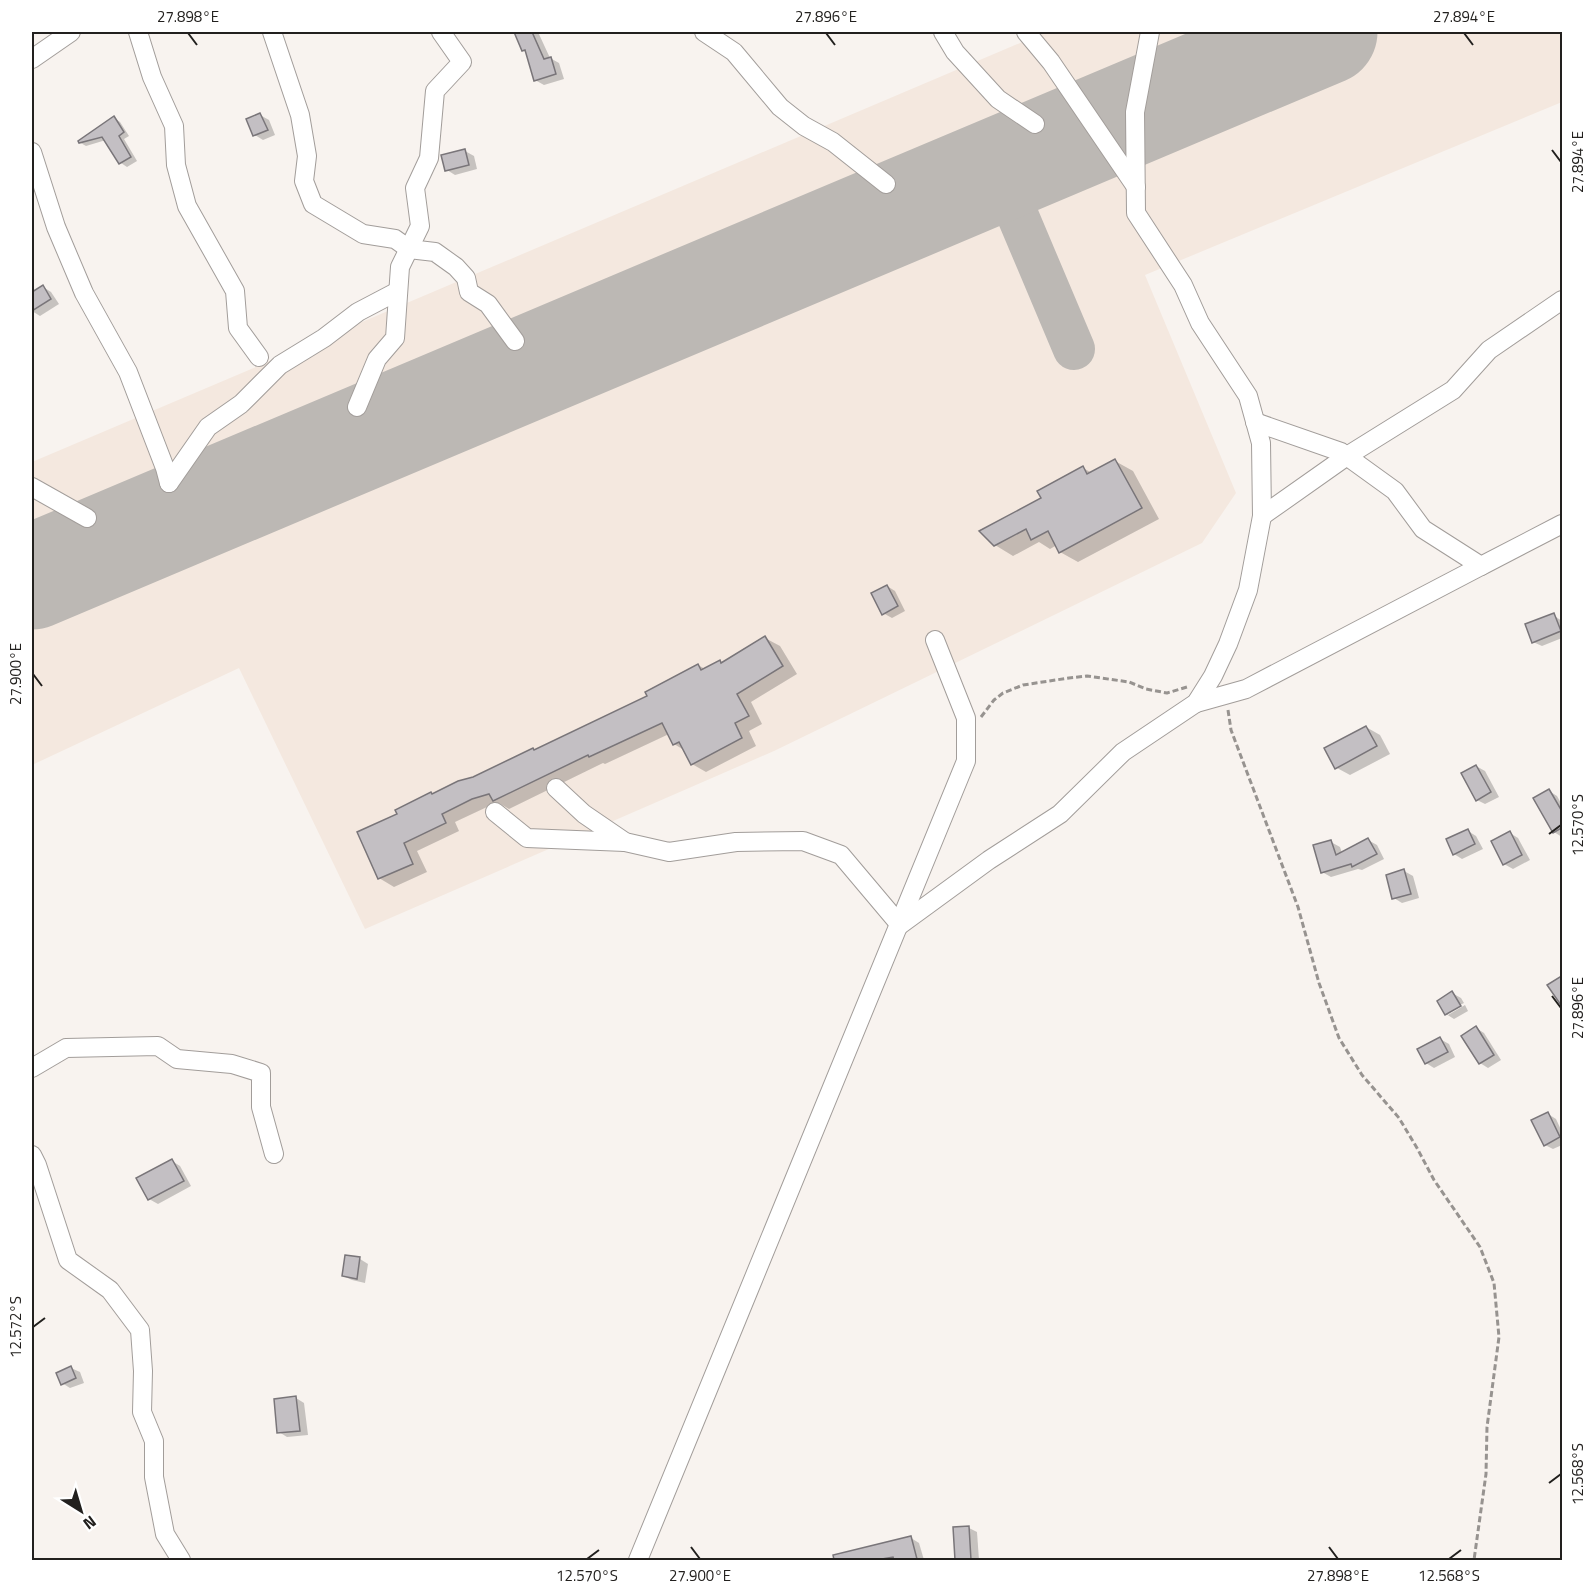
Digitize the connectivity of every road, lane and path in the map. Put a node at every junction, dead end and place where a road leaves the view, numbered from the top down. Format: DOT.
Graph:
graph roads {
  1 [pos="71,32"];
  2 [pos="138,32"];
  3 [pos="272,32"];
  4 [pos="441,32"];
  5 [pos="704,32"];
  6 [pos="943,32"];
  7 [pos="1026,32"];
  8 [pos="1150,32"];
  9 [pos="32,59"];
  10 [pos="1035,124"];
  11 [pos="32,152"];
  12 [pos="886,184"];
  13 [pos="1136,187"];
  14 [pos="409,249"];
  15 [pos="398,291"];
  16 [pos="1563,300"];
  17 [pos="515,341"];
  18 [pos="259,357"];
  19 [pos="357,407"];
  20 [pos="1256,422"];
  21 [pos="1347,456"];
  22 [pos="32,487"];
  23 [pos="1262,516"];
  24 [pos="87,518"];
  25 [pos="1563,524"];
  26 [pos="1481,566"];
  27 [pos="935,640"];
  28 [pos="1213,676"];
  29 [pos="1227,696"];
  30 [pos="1196,703"];
  31 [pos="966,745"];
  32 [pos="556,788"];
  33 [pos="495,812"];
  34 [pos="625,842"];
  35 [pos="900,925"];
  36 [pos="32,1068"];
  37 [pos="274,1154"];
  38 [pos="32,1155"];
  39 [pos="181,1560"];
  40 [pos="638,1560"];
  41 [pos="1474,1560"];
  1 -- 9 [label="street"];
  2 -- 18 [label="street"];
  3 -- 14 [label="street"];
  4 -- 14 [label="street"];
  5 -- 12 [label="street"];
  6 -- 10 [label="street"];
  7 -- 13 [label="street"];
  8 -- 13 [label="street"];
  11 -- 15 [label="street"];
  13 -- 20 [label="street"];
  14 -- 15 [label="street"];
  14 -- 17 [label="street"];
  15 -- 19 [label="street"];
  16 -- 21 [label="street"];
  20 -- 21 [label="street"];
  20 -- 23 [label="street"];
  21 -- 23 [label="street"];
  21 -- 26 [label="street"];
  22 -- 24 [label="street"];
  23 -- 28 [label="street"];
  25 -- 26 [label="street"];
  26 -- 29 [label="street"];
  27 -- 31 [label="street"];
  28 -- 30 [label="street"];
  28 -- 31 [label="path"];
  29 -- 30 [label="street"];
  29 -- 41 [label="path"];
  30 -- 35 [label="street"];
  31 -- 35 [label="street"];
  32 -- 34 [label="street"];
  33 -- 34 [label="street"];
  34 -- 35 [label="street"];
  35 -- 40 [label="street"];
  36 -- 37 [label="street"];
  38 -- 39 [label="street"];
}
